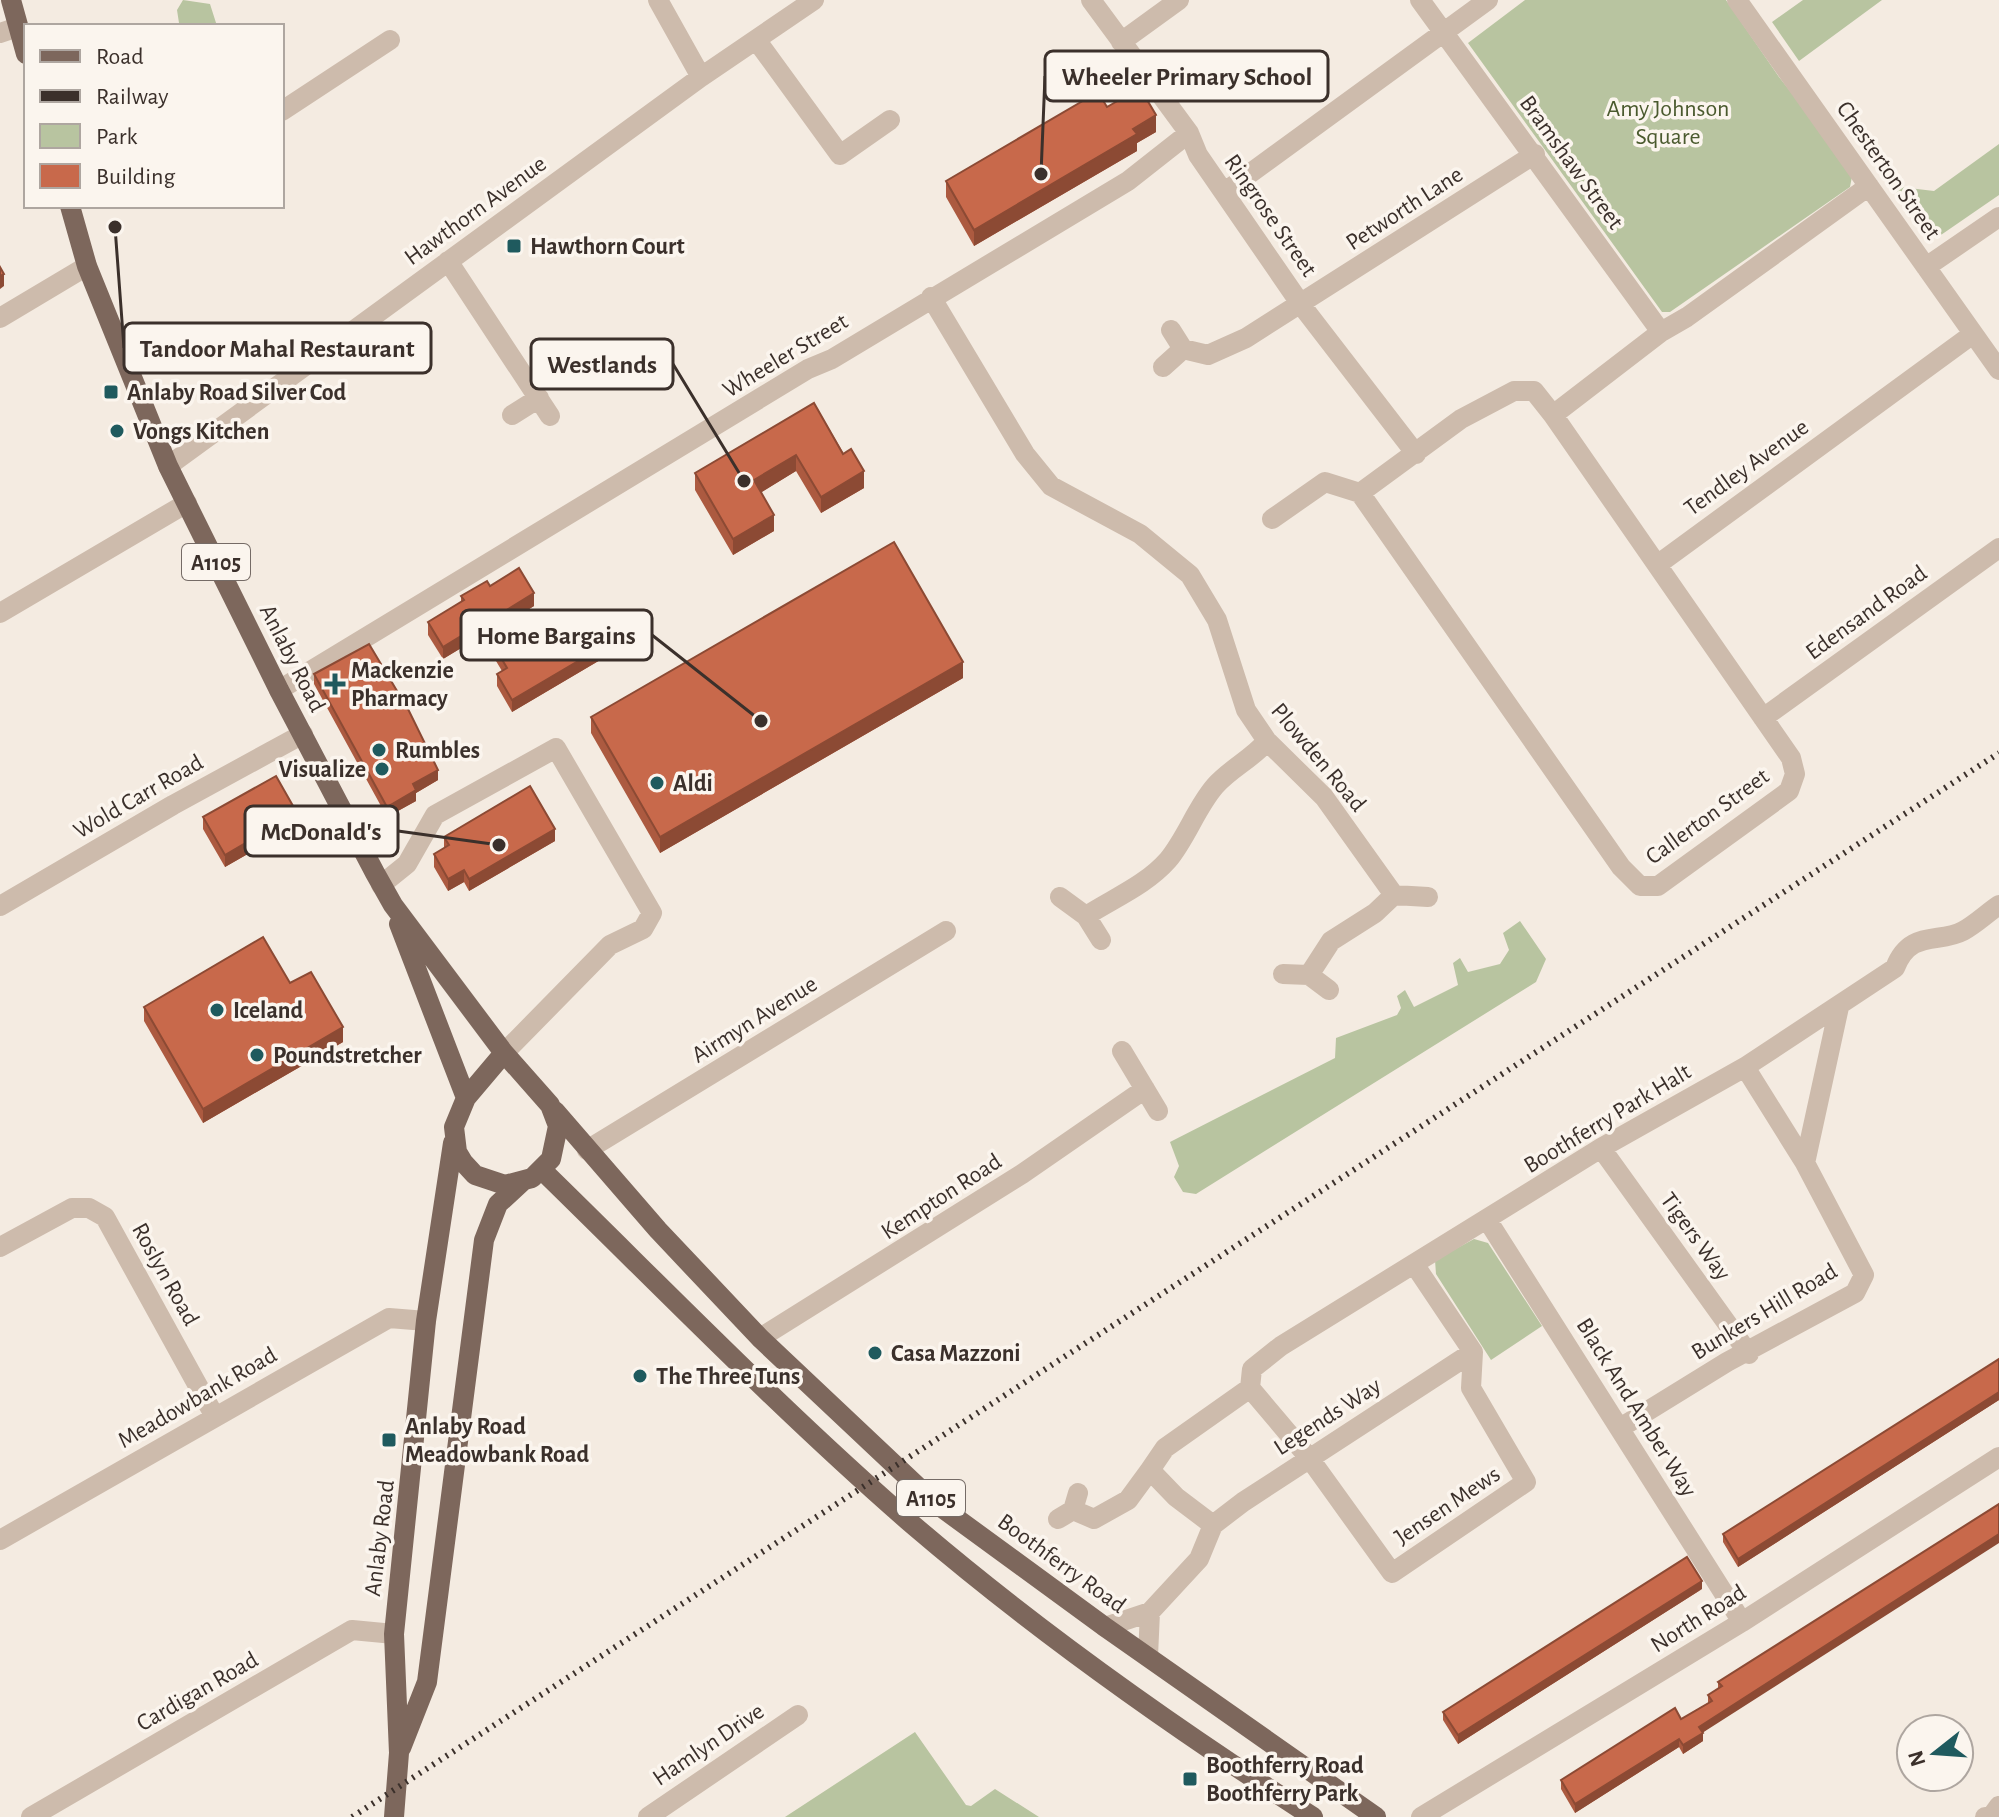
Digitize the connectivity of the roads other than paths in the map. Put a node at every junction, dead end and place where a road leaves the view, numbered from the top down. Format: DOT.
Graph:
graph roads {
  1 [pos="11,0"];
  2 [pos="658,0"];
  3 [pos="814,0"];
  4 [pos="1091,0"];
  5 [pos="1179,0"];
  6 [pos="1420,0"];
  7 [pos="1488,0"];
  8 [pos="1737,0"];
  9 [pos="9,30"];
  10 [pos="1443,31"];
  11 [pos="390,40"];
  12 [pos="757,41"];
  13 [pos="1121,42"];
  14 [pos="24,51"];
  15 [pos="701,77"];
  16 [pos="284,110"];
  17 [pos="890,120"];
  18 [pos="1189,133"];
  19 [pos="1535,154"];
  20 [pos="1869,186"];
  21 [pos="1226,191"];
  22 [pos="71,208"];
  23 [pos="1999,217"];
  24 [pos="448,261"];
  25 [pos="87,266"];
  26 [pos="1926,267"];
  27 [pos="931,297"];
  28 [pos="1302,306"];
  29 [pos="0,318"];
  30 [pos="1171,330"];
  31 [pos="1661,332"];
  32 [pos="1973,334"];
  33 [pos="1183,349"];
  34 [pos="1163,367"];
  35 [pos="1999,370"];
  36 [pos="539,398"];
  37 [pos="512,415"];
  38 [pos="1553,415"];
  39 [pos="550,416"];
  40 [pos="1416,454"];
  41 [pos="168,466"];
  42 [pos="1360,493"];
  43 [pos="187,503"];
  44 [pos="1272,519"];
  45 [pos="1999,548"];
  46 [pos="1657,565"];
  47 [pos="0,613"];
  48 [pos="279,690"];
  49 [pos="1763,718"];
  50 [pos="303,734"];
  51 [pos="1267,741"];
  52 [pos="381,885"];
  53 [pos="1394,895"];
  54 [pos="1060,897"];
  55 [pos="1428,897"];
  56 [pos="393,905"];
  57 [pos="1999,905"];
  58 [pos="0,906"];
  59 [pos="1086,916"];
  60 [pos="946,931"];
  61 [pos="1101,940"];
  62 [pos="1283,974"];
  63 [pos="1309,975"];
  64 [pos="1329,990"];
  65 [pos="1839,1007"];
  66 [pos="1122,1051"];
  67 [pos="504,1053"];
  68 [pos="1745,1067"];
  69 [pos="535,1089"];
  70 [pos="1145,1089"];
  71 [pos="466,1098"];
  72 [pos="550,1105"];
  73 [pos="1158,1111"];
  74 [pos="454,1139"];
  75 [pos="1601,1148"];
  76 [pos="587,1150"];
  77 [pos="1805,1163"];
  78 [pos="542,1170"];
  79 [pos="522,1182"];
  80 [pos="1488,1221"];
  81 [pos="0,1247"];
  82 [pos="1414,1264"];
  83 [pos="426,1321"];
  84 [pos="760,1338"];
  85 [pos="1473,1352"];
  86 [pos="1749,1354"];
  87 [pos="1250,1388"];
  88 [pos="214,1415"];
  89 [pos="1620,1428"];
  90 [pos="1999,1457"];
  91 [pos="1310,1459"];
  92 [pos="1150,1470"];
  93 [pos="1070,1508"];
  94 [pos="1213,1525"];
  95 [pos="0,1540"];
  96 [pos="1150,1612"];
  97 [pos="1742,1622"];
  98 [pos="1105,1627"];
  99 [pos="394,1634"];
  100 [pos="1148,1656"];
  101 [pos="798,1715"];
  102 [pos="399,1753"];
  103 [pos="1999,1806"];
  104 [pos="393,1815"];
  105 [pos="31,1817"];
  106 [pos="648,1817"];
  107 [pos="1313,1817"];
  108 [pos="1376,1817"];
  109 [pos="1421,1817"];
  110 [pos="1985,1817"];
  111 [pos="1992,1817"];
  1 -- 9 [label="main road"];
  2 -- 15 [label="street"];
  3 -- 12 [label="street, Hawthorn Avenue"];
  4 -- 13 [label="street, Ringrose Street"];
  5 -- 13 [label="street"];
  6 -- 10 [label="street, Bramshaw Street"];
  7 -- 10 [label="street"];
  8 -- 20 [label="street, Chesterton Street"];
  9 -- 14 [label="main road"];
  10 -- 19 [label="street, Bramshaw Street"];
  10 -- 21 [label="street"];
  11 -- 16 [label="street"];
  12 -- 15 [label="street, Hawthorn Avenue"];
  12 -- 17 [label="street"];
  13 -- 18 [label="street, Ringrose Street"];
  15 -- 24 [label="street, Hawthorn Avenue"];
  18 -- 21 [label="street, Ringrose Street"];
  18 -- 27 [label="street, Wheeler Street"];
  19 -- 28 [label="street, Petworth Lane"];
  19 -- 31 [label="street, Bramshaw Street"];
  20 -- 26 [label="street, Chesterton Street"];
  20 -- 31 [label="street"];
  21 -- 28 [label="street, Ringrose Street"];
  22 -- 25 [label="main road, Anlaby Road / A1105"];
  23 -- 26 [label="street"];
  24 -- 36 [label="street"];
  24 -- 41 [label="street, Hawthorn Avenue"];
  25 -- 29 [label="street"];
  25 -- 41 [label="main road, Anlaby Road / A1105"];
  26 -- 32 [label="street, Chesterton Street"];
  27 -- 48 [label="street, Wheeler Street"];
  27 -- 51 [label="street, Plowden Road"];
  28 -- 33 [label="street, Petworth Lane"];
  28 -- 40 [label="street, Ringrose Street"];
  30 -- 33 [label="street"];
  31 -- 38 [label="street"];
  32 -- 35 [label="street, Chesterton Street"];
  32 -- 46 [label="street, Tendley Avenue"];
  33 -- 34 [label="street"];
  36 -- 37 [label="street"];
  36 -- 39 [label="street"];
  38 -- 40 [label="street, Callerton Street"];
  38 -- 46 [label="street, Callerton Street"];
  40 -- 42 [label="street"];
  41 -- 43 [label="main road, Anlaby Road / A1105"];
  42 -- 44 [label="street"];
  42 -- 49 [label="street, Callerton Street"];
  43 -- 47 [label="street"];
  43 -- 48 [label="main road, Anlaby Road / A1105"];
  45 -- 49 [label="street, Edensand Road"];
  46 -- 49 [label="street, Callerton Street"];
  48 -- 50 [label="main road, Anlaby Road / A1105"];
  50 -- 52 [label="main road, Anlaby Road / A1105"];
  50 -- 58 [label="street, Wold Carr Road"];
  51 -- 53 [label="street, Plowden Road"];
  51 -- 59 [label="street"];
  52 -- 56 [label="main road, Anlaby Road / A1105"];
  52 -- 67 [label="street"];
  53 -- 55 [label="street"];
  53 -- 63 [label="street"];
  54 -- 59 [label="street"];
  56 -- 67 [label="main road, Anlaby Road / A1105"];
  56 -- 71 [label="main road, Anlaby Road / A1105"];
  57 -- 65 [label="street, Boothferry Park Halt"];
  59 -- 61 [label="street"];
  60 -- 76 [label="street, Airmyn Avenue"];
  62 -- 63 [label="street"];
  63 -- 64 [label="street"];
  65 -- 68 [label="street, Boothferry Park Halt"];
  65 -- 77 [label="street"];
  66 -- 70 [label="street"];
  67 -- 69 [label="main road, A1105"];
  67 -- 71 [label="main road"];
  68 -- 75 [label="street, Boothferry Park Halt"];
  68 -- 77 [label="street, Bunkers Hill Road"];
  69 -- 71 [label="main road"];
  69 -- 72 [label="main road, A1105"];
  70 -- 73 [label="street"];
  70 -- 84 [label="street, Kempton Road"];
  71 -- 74 [label="main road"];
  72 -- 76 [label="main road, Boothferry Road / A1105"];
  72 -- 78 [label="main road"];
  74 -- 79 [label="main road"];
  74 -- 83 [label="main road, Anlaby Road"];
  75 -- 80 [label="street, Boothferry Park Halt"];
  75 -- 86 [label="street, Tigers Way"];
  76 -- 84 [label="main road, Boothferry Road / A1105"];
  77 -- 86 [label="street, Bunkers Hill Road"];
  78 -- 79 [label="main road"];
  78 -- 107 [label="main road, A1105"];
  79 -- 102 [label="main road, Anlaby Road"];
  80 -- 82 [label="street, Boothferry Park Halt"];
  80 -- 89 [label="street, Black And Amber Way"];
  81 -- 88 [label="street, Roslyn Road"];
  82 -- 85 [label="street"];
  82 -- 87 [label="street, Boothferry Park Halt"];
  83 -- 88 [label="street, Meadowbank Road"];
  83 -- 99 [label="main road, Anlaby Road"];
  84 -- 98 [label="main road, Boothferry Road / A1105"];
  85 -- 91 [label="street, Legends Way"];
  85 -- 91 [label="street, Jensen Mews"];
  86 -- 89 [label="street, Bunkers Hill Road"];
  87 -- 91 [label="street"];
  87 -- 92 [label="street, Boothferry Park Halt"];
  88 -- 95 [label="street, Meadowbank Road"];
  89 -- 97 [label="street, Black And Amber Way"];
  90 -- 97 [label="street, North Road"];
  91 -- 94 [label="street, Legends Way"];
  92 -- 93 [label="street, Boothferry Park Halt"];
  92 -- 94 [label="street"];
  94 -- 96 [label="street"];
  96 -- 98 [label="street"];
  96 -- 100 [label="street"];
  97 -- 109 [label="street, North Road"];
  98 -- 100 [label="main road, Boothferry Road / A1105"];
  99 -- 102 [label="main road, Anlaby Road"];
  99 -- 105 [label="street, Cardigan Road"];
  100 -- 108 [label="main road, Boothferry Road / A1105"];
  101 -- 106 [label="street, Hamlyn Drive"];
  102 -- 104 [label="main road, Anlaby Road"];
  103 -- 111 [label="street"];
  110 -- 111 [label="street"];
}
